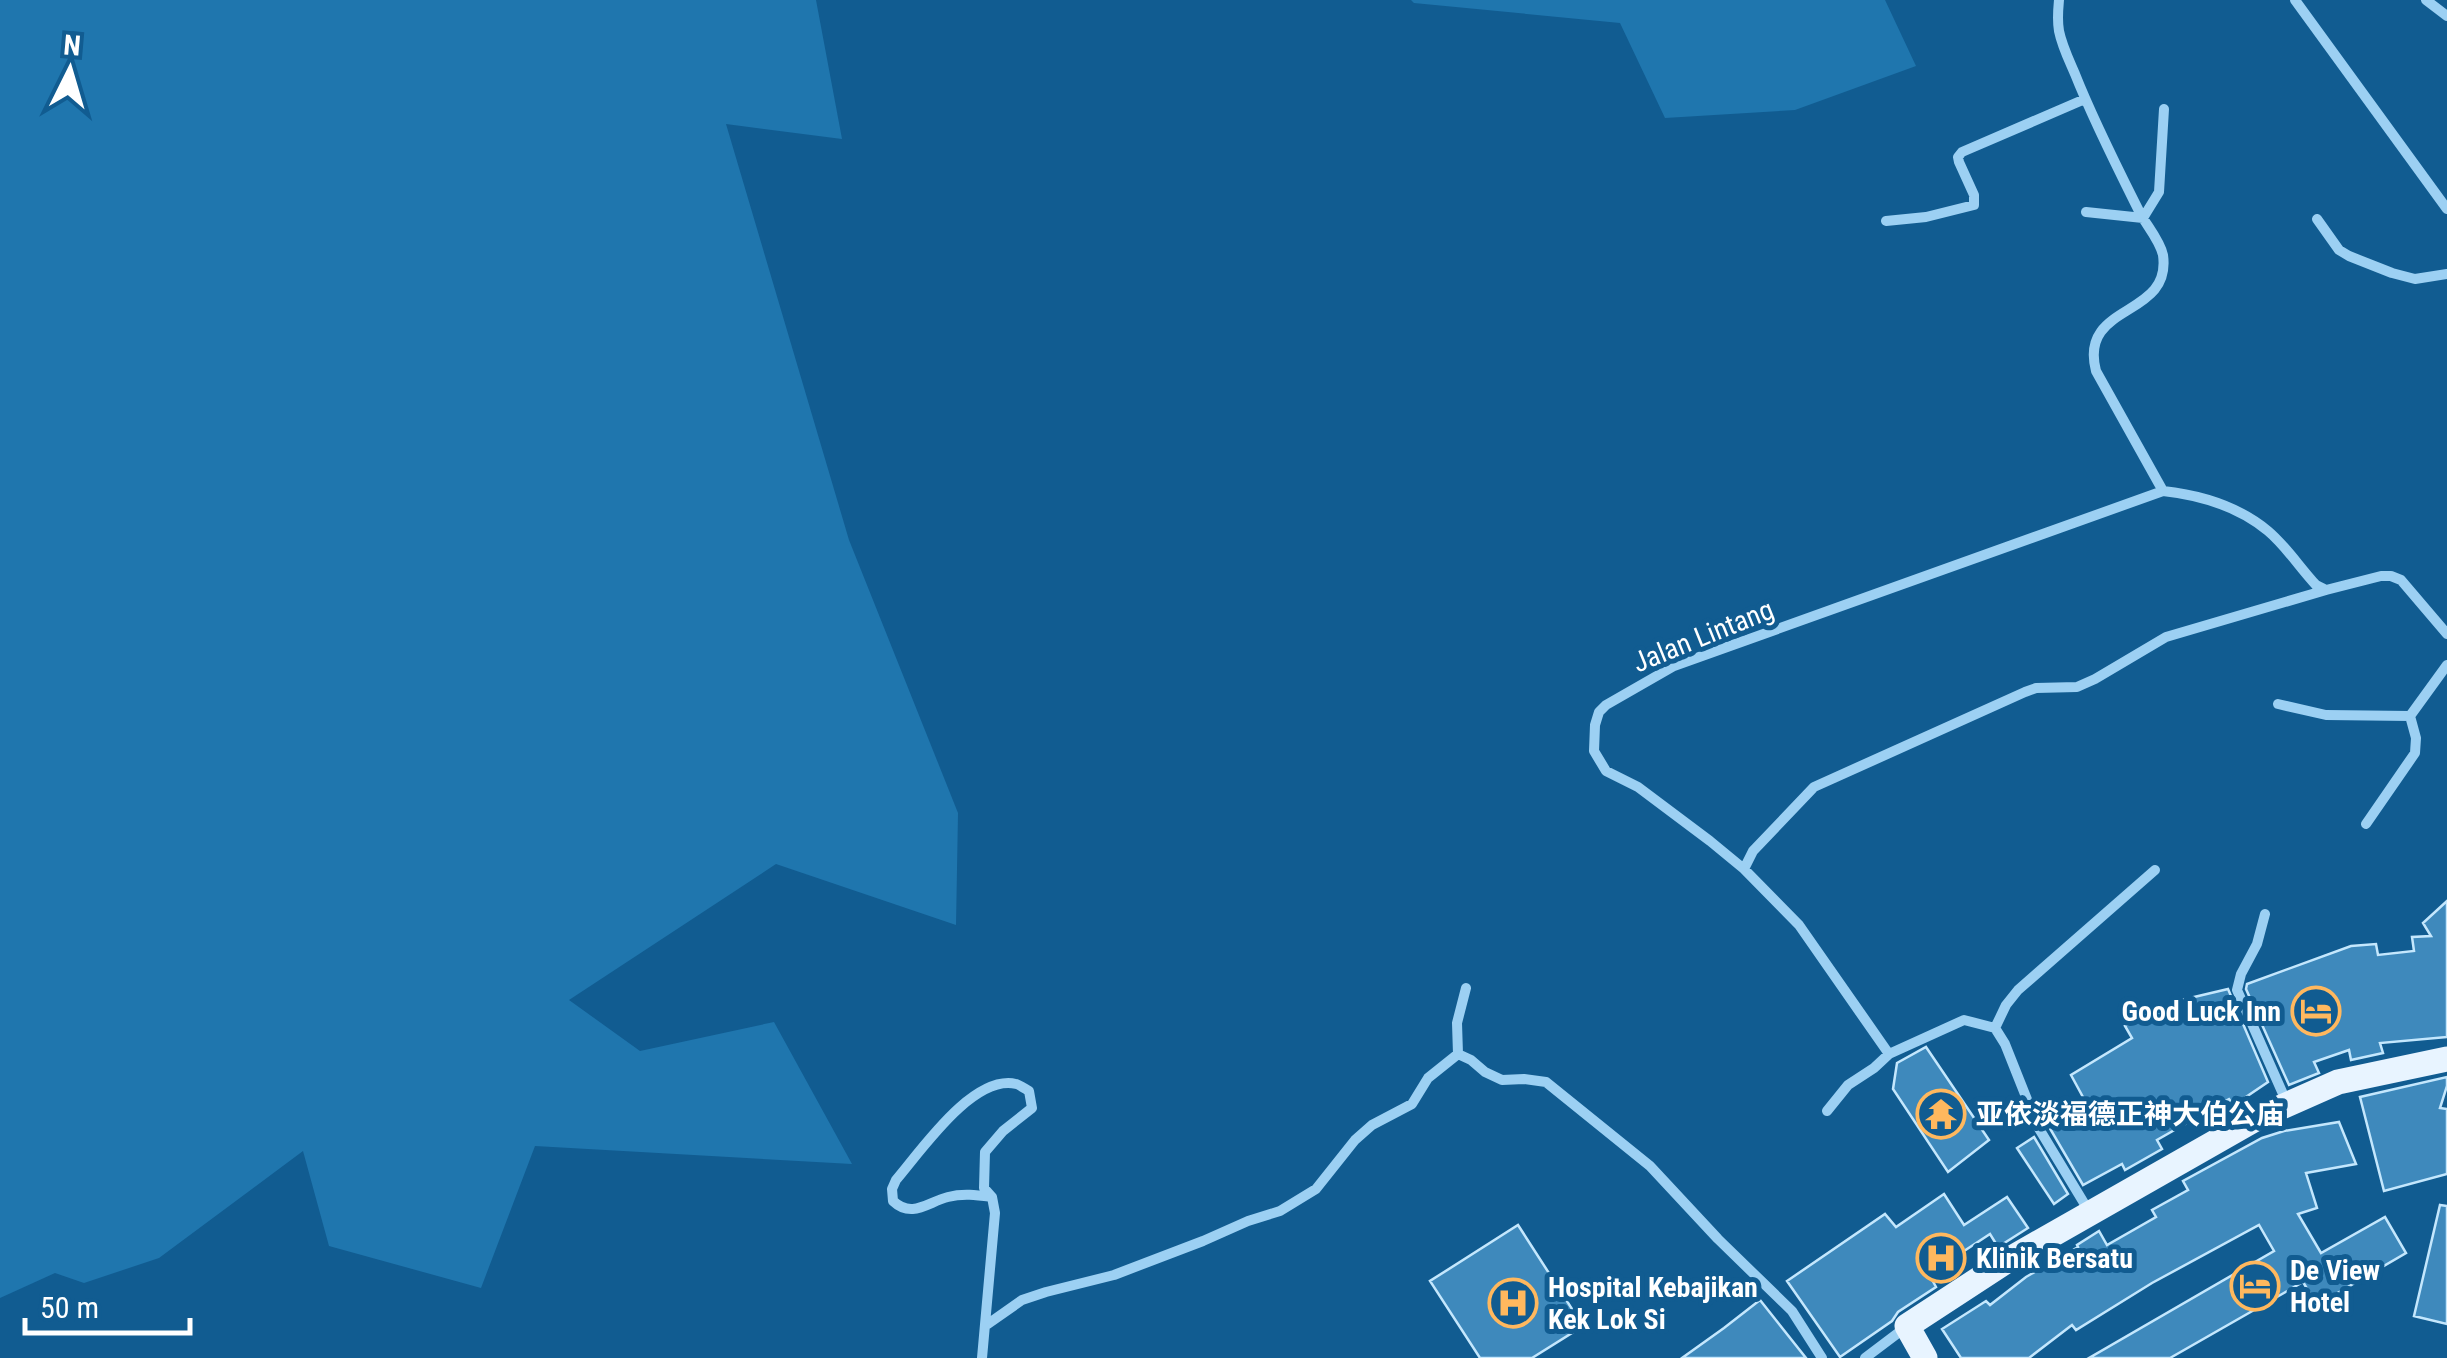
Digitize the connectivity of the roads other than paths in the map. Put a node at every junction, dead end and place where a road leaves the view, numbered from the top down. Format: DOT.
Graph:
graph roads {
  1 [pos="2059,0"];
  2 [pos="2295,0"];
  3 [pos="2426,0"];
  4 [pos="2447,16"];
  5 [pos="2084,99"];
  6 [pos="2164,108"];
  7 [pos="2447,209"];
  8 [pos="2086,212"];
  9 [pos="2143,218"];
  10 [pos="2317,219"];
  11 [pos="1886,221"];
  12 [pos="2447,274"];
  13 [pos="2163,491"];
  14 [pos="2326,590"];
  15 [pos="2447,634"];
  16 [pos="2447,666"];
  17 [pos="2278,704"];
  18 [pos="2410,716"];
  19 [pos="2366,824"];
  20 [pos="1744,869"];
  21 [pos="2155,870"];
  22 [pos="2265,914"];
  23 [pos="1466,988"];
  24 [pos="1994,1028"];
  25 [pos="1458,1054"];
  26 [pos="1888,1054"];
  27 [pos="2447,1059"];
  28 [pos="2287,1104"];
  29 [pos="1827,1111"];
  30 [pos="992,1197"];
  31 [pos="2090,1214"];
  32 [pos="985,1326"];
  33 [pos="1907,1326"];
  34 [pos="982,1358"];
  35 [pos="1822,1358"];
  36 [pos="1865,1358"];
  37 [pos="1925,1358"];
  1 -- 5 [label="street"];
  2 -- 7 [label="street"];
  3 -- 4 [label="street"];
  5 -- 9 [label="street"];
  5 -- 11 [label="street"];
  6 -- 9 [label="street"];
  8 -- 9 [label="street"];
  9 -- 13 [label="street"];
  10 -- 12 [label="street"];
  13 -- 14 [label="street, Jalan Lintang"];
  13 -- 20 [label="street, Jalan Lintang"];
  14 -- 15 [label="street"];
  14 -- 20 [label="street"];
  16 -- 18 [label="street"];
  17 -- 18 [label="street"];
  18 -- 19 [label="street"];
  20 -- 26 [label="street, Jalan Lintang"];
  21 -- 24 [label="street"];
  22 -- 28 [label="street"];
  23 -- 25 [label="street"];
  24 -- 26 [label="street"];
  24 -- 31 [label="street"];
  25 -- 32 [label="street"];
  25 -- 35 [label="street"];
  26 -- 29 [label="street"];
  27 -- 28 [label="main road"];
  28 -- 31 [label="main road"];
  30 -- 30 [label="street"];
  30 -- 32 [label="street"];
  31 -- 33 [label="main road"];
  32 -- 34 [label="street"];
  33 -- 36 [label="street"];
  33 -- 37 [label="main road"];
}
